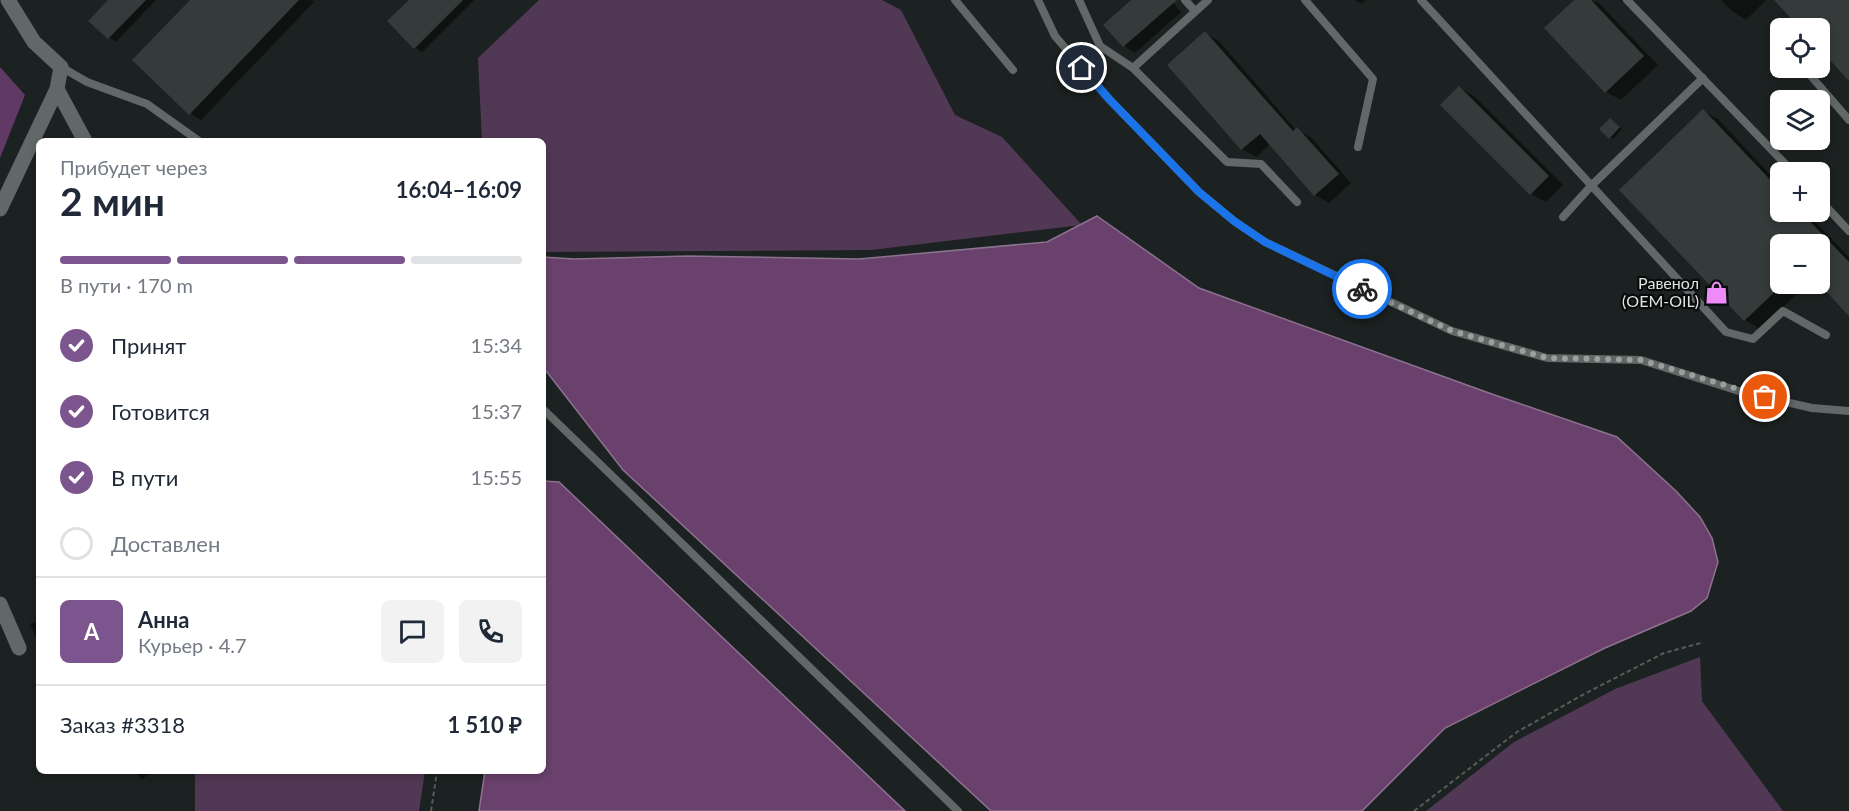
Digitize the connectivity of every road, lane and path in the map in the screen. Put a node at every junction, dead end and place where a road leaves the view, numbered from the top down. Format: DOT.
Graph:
graph roads {
  1 [pos="8,0"];
  2 [pos="955,0"];
  3 [pos="1038,0"];
  4 [pos="1079,0"];
  5 [pos="1185,0"];
  6 [pos="1208,0"];
  7 [pos="1305,0"];
  8 [pos="1421,0"];
  9 [pos="1627,0"];
  10 [pos="1195,11"];
  11 [pos="61,67"];
  12 [pos="1133,68"];
  13 [pos="1013,70"];
  14 [pos="1703,78"];
  15 [pos="1813,78"];
  16 [pos="57,89"];
  17 [pos="1849,120"];
  18 [pos="83,138"];
  19 [pos="195,138"];
  20 [pos="1358,147"];
  21 [pos="1783,162"];
  22 [pos="1591,186"];
  23 [pos="1297,202"];
  24 [pos="0,209"];
  25 [pos="1830,211"];
  26 [pos="1563,217"];
  27 [pos="1849,231"];
  28 [pos="1826,335"];
  29 [pos="1849,411"];
  30 [pos="546,412"];
  31 [pos="0,604"];
  32 [pos="1701,643"];
  33 [pos="19,648"];
  34 [pos="437,774"];
  35 [pos="431,811"];
  36 [pos="958,811"];
  37 [pos="1414,811"];
  1 -- 11 [label="street"];
  2 -- 13 [label="lane"];
  3 -- 29 [label="lane"];
  4 -- 12 [label="lane"];
  5 -- 10 [label="lane"];
  6 -- 10 [label="lane"];
  7 -- 20 [label="lane"];
  8 -- 22 [label="lane"];
  9 -- 14 [label="lane"];
  10 -- 12 [label="lane"];
  11 -- 16 [label="street"];
  11 -- 19 [label="lane"];
  12 -- 23 [label="lane"];
  14 -- 21 [label="lane"];
  14 -- 22 [label="lane"];
  15 -- 17 [label="lane"];
  16 -- 18 [label="street"];
  16 -- 24 [label="street"];
  22 -- 26 [label="lane"];
  22 -- 28 [label="lane"];
  25 -- 27 [label="lane"];
  30 -- 36 [label="lane"];
  31 -- 33 [label="street"];
  32 -- 37 [label="path"];
  34 -- 35 [label="path"];
}
